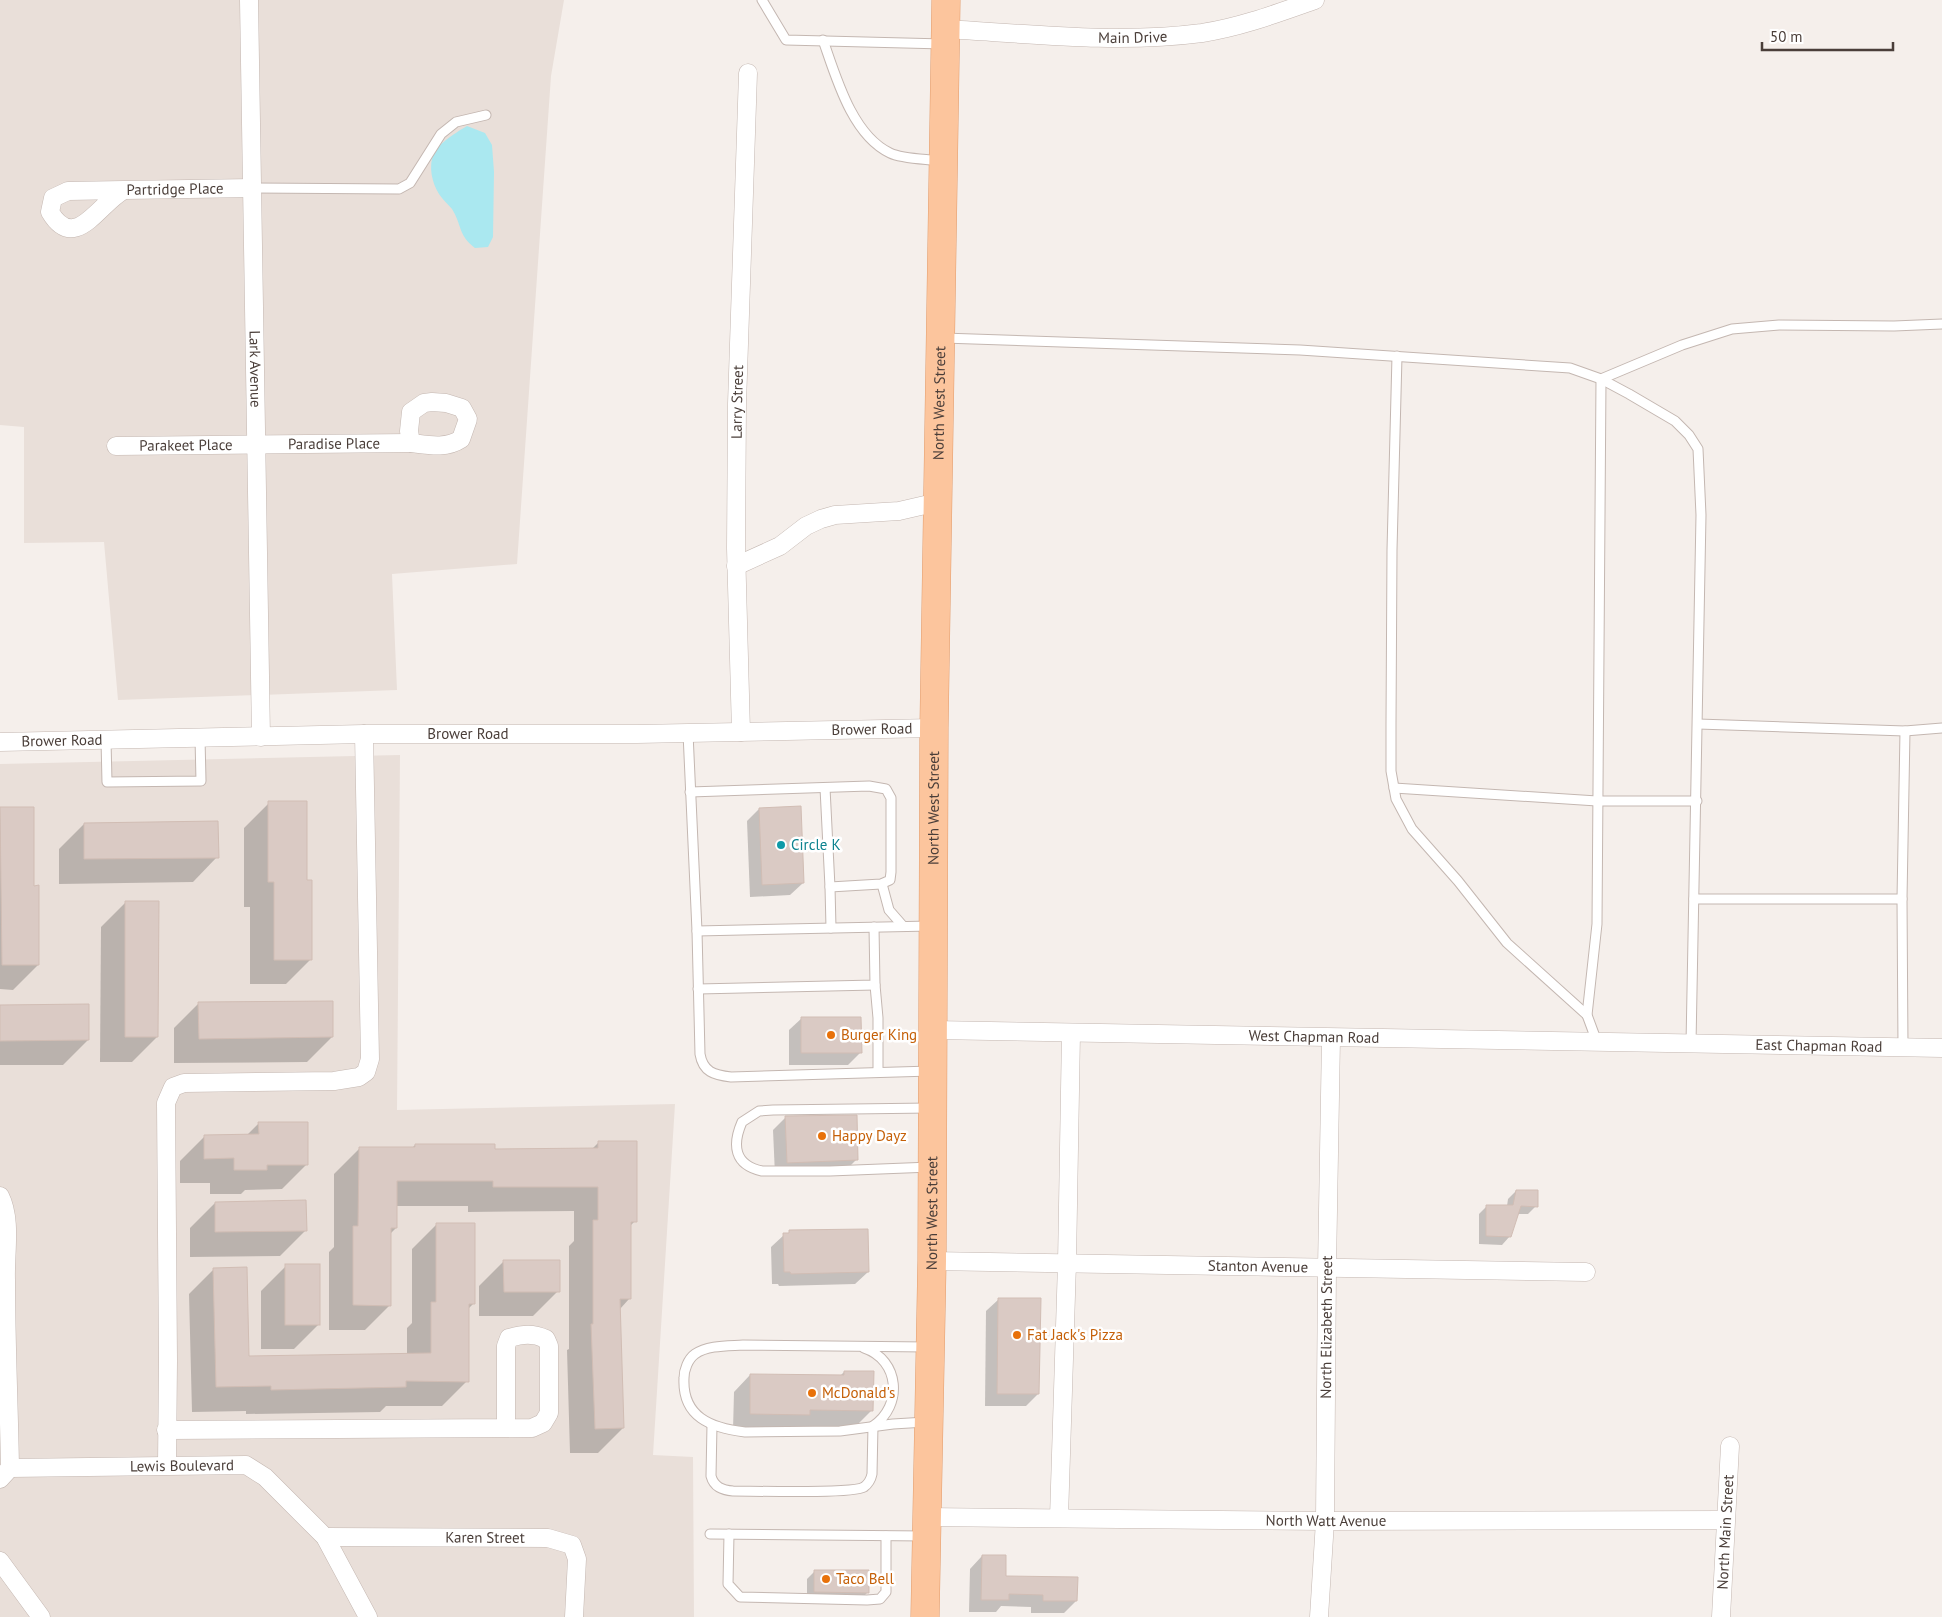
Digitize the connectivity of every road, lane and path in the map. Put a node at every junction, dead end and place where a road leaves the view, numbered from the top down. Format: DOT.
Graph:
graph roads {
  1 [pos="249,0"];
  2 [pos="762,0"];
  3 [pos="946,0"];
  4 [pos="1315,0"];
  5 [pos="947,36"];
  6 [pos="823,40"];
  7 [pos="748,73"];
  8 [pos="486,115"];
  9 [pos="944,161"];
  10 [pos="253,188"];
  11 [pos="124,190"];
  12 [pos="1942,324"];
  13 [pos="940,338"];
  14 [pos="1397,356"];
  15 [pos="1601,379"];
  16 [pos="411,443"];
  17 [pos="257,444"];
  18 [pos="116,446"];
  19 [pos="938,502"];
  20 [pos="736,566"];
  21 [pos="1698,724"];
  22 [pos="934,728"];
  23 [pos="1942,728"];
  24 [pos="1905,731"];
  25 [pos="741,732"];
  26 [pos="688,733"];
  27 [pos="364,734"];
  28 [pos="261,737"];
  29 [pos="200,738"];
  30 [pos="106,740"];
  31 [pos="0,742"];
  32 [pos="825,788"];
  33 [pos="1394,788"];
  34 [pos="690,792"];
  35 [pos="1597,801"];
  36 [pos="1696,801"];
  37 [pos="882,884"];
  38 [pos="830,887"];
  39 [pos="1694,898"];
  40 [pos="1902,899"];
  41 [pos="903,926"];
  42 [pos="934,926"];
  43 [pos="874,927"];
  44 [pos="831,928"];
  45 [pos="697,931"];
  46 [pos="875,986"];
  47 [pos="698,989"];
  48 [pos="1588,1015"];
  49 [pos="934,1030"];
  50 [pos="1071,1033"];
  51 [pos="1331,1038"];
  52 [pos="1597,1042"];
  53 [pos="1693,1044"];
  54 [pos="1903,1047"];
  55 [pos="1942,1048"];
  56 [pos="933,1070"];
  57 [pos="878,1072"];
  58 [pos="933,1108"];
  59 [pos="932,1166"];
  60 [pos="0,1196"];
  61 [pos="932,1261"];
  62 [pos="1067,1263"];
  63 [pos="1327,1268"];
  64 [pos="1586,1272"];
  65 [pos="858,1346"];
  66 [pos="930,1347"];
  67 [pos="928,1422"];
  68 [pos="712,1425"];
  69 [pos="873,1426"];
  70 [pos="506,1428"];
  71 [pos="166,1430"];
  72 [pos="1730,1446"];
  73 [pos="167,1465"];
  74 [pos="5,1474"];
  75 [pos="1058,1518"];
  76 [pos="1325,1520"];
  77 [pos="1725,1520"];
  78 [pos="926,1527"];
  79 [pos="710,1534"];
  80 [pos="729,1534"];
  81 [pos="886,1536"];
  82 [pos="325,1537"];
  83 [pos="0,1561"];
  84 [pos="41,1617"];
  85 [pos="368,1617"];
  86 [pos="574,1617"];
  87 [pos="925,1617"];
  88 [pos="1319,1617"];
  89 [pos="1722,1617"];
  1 -- 10 [label="street, Lark Avenue"];
  2 -- 6 [label="lane"];
  3 -- 5 [label="main road, North West Street"];
  4 -- 5 [label="street, Main Drive"];
  5 -- 6 [label="lane"];
  5 -- 9 [label="main road, North West Street"];
  6 -- 9 [label="lane"];
  7 -- 20 [label="street, Larry Street"];
  8 -- 10 [label="lane"];
  9 -- 13 [label="main road, North West Street"];
  10 -- 11 [label="street, Partridge Place"];
  10 -- 17 [label="street, Lark Avenue"];
  11 -- 11 [label="street, Partridge Place"];
  12 -- 15 [label="lane"];
  13 -- 14 [label="lane"];
  13 -- 19 [label="main road, North West Street"];
  14 -- 15 [label="lane"];
  14 -- 33 [label="lane"];
  15 -- 21 [label="lane"];
  15 -- 35 [label="lane"];
  16 -- 17 [label="street, Paradise Place"];
  17 -- 18 [label="street, Parakeet Place"];
  17 -- 28 [label="street, Lark Avenue"];
  19 -- 20 [label="street"];
  19 -- 22 [label="main road, North West Street"];
  20 -- 25 [label="street, Larry Street"];
  21 -- 24 [label="lane"];
  21 -- 36 [label="lane"];
  22 -- 25 [label="street, Brower Road"];
  22 -- 42 [label="main road, North West Street"];
  23 -- 24 [label="lane"];
  24 -- 40 [label="lane"];
  25 -- 26 [label="street, Brower Road"];
  26 -- 27 [label="street, Brower Road"];
  26 -- 34 [label="lane"];
  27 -- 28 [label="street, Brower Road"];
  27 -- 71 [label="street"];
  28 -- 29 [label="street, Brower Road"];
  29 -- 30 [label="street, Brower Road"];
  29 -- 30 [label="lane"];
  30 -- 31 [label="street, Brower Road"];
  32 -- 34 [label="lane"];
  32 -- 37 [label="lane"];
  32 -- 38 [label="lane"];
  33 -- 35 [label="lane"];
  33 -- 48 [label="lane"];
  34 -- 45 [label="lane"];
  35 -- 36 [label="lane"];
  35 -- 48 [label="lane"];
  36 -- 39 [label="lane"];
  37 -- 38 [label="lane"];
  37 -- 41 [label="lane"];
  38 -- 44 [label="lane"];
  39 -- 40 [label="lane"];
  39 -- 53 [label="lane"];
  40 -- 54 [label="lane"];
  41 -- 42 [label="lane"];
  41 -- 43 [label="lane"];
  42 -- 49 [label="main road, North West Street"];
  43 -- 44 [label="lane"];
  43 -- 46 [label="lane"];
  44 -- 45 [label="lane"];
  45 -- 47 [label="lane"];
  46 -- 47 [label="lane"];
  46 -- 57 [label="lane"];
  47 -- 57 [label="lane"];
  48 -- 52 [label="lane"];
  49 -- 50 [label="street, West Chapman Road"];
  49 -- 56 [label="main road, North West Street"];
  50 -- 51 [label="street, West Chapman Road"];
  50 -- 62 [label="street"];
  51 -- 52 [label="street, West Chapman Road"];
  51 -- 63 [label="street, North Elizabeth Street"];
  52 -- 53 [label="street, West Chapman Road"];
  53 -- 54 [label="street, East Chapman Road"];
  54 -- 55 [label="street, East Chapman Road"];
  56 -- 57 [label="lane"];
  56 -- 58 [label="main road, North West Street"];
  58 -- 59 [label="main road, North West Street"];
  58 -- 59 [label="lane"];
  59 -- 61 [label="main road, North West Street"];
  60 -- 74 [label="street"];
  61 -- 62 [label="street, Stanton Avenue"];
  61 -- 66 [label="main road, North West Street"];
  62 -- 63 [label="street, Stanton Avenue"];
  62 -- 75 [label="street"];
  63 -- 64 [label="street, Stanton Avenue"];
  63 -- 76 [label="street, North Elizabeth Street"];
  65 -- 66 [label="lane"];
  65 -- 68 [label="lane"];
  65 -- 69 [label="lane"];
  66 -- 67 [label="main road, North West Street"];
  67 -- 69 [label="lane"];
  67 -- 78 [label="main road, North West Street"];
  68 -- 69 [label="lane"];
  68 -- 69 [label="lane"];
  70 -- 71 [label="street"];
  71 -- 73 [label="street"];
  72 -- 77 [label="street, North Main Street"];
  73 -- 74 [label="street, Lewis Boulevard"];
  73 -- 82 [label="street, Lewis Boulevard"];
  75 -- 76 [label="street, North Watt Avenue"];
  75 -- 78 [label="street, North Watt Avenue"];
  76 -- 77 [label="street, North Watt Avenue"];
  76 -- 88 [label="street, North Elizabeth Street"];
  77 -- 89 [label="street, North Main Street"];
  78 -- 81 [label="lane"];
  78 -- 87 [label="main road, North West Street"];
  79 -- 80 [label="lane"];
  80 -- 81 [label="lane"];
  80 -- 81 [label="lane"];
  82 -- 85 [label="street, Lewis Boulevard"];
  82 -- 86 [label="street, Karen Street"];
  83 -- 84 [label="street"];
}
